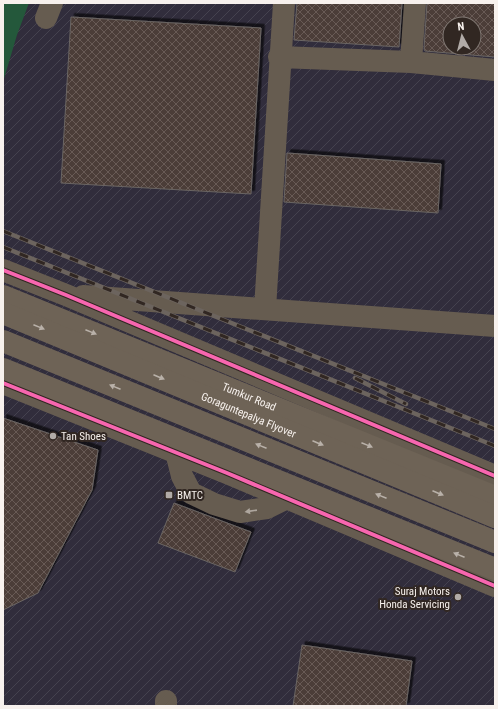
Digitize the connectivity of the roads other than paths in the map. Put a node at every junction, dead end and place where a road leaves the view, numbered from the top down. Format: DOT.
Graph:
graph roads {
  1 [pos="284,3"];
  2 [pos="415,3"];
  3 [pos="280,57"];
  4 [pos="411,62"];
  5 [pos="495,70"];
  6 [pos="3,270"];
  7 [pos="66,295"];
  8 [pos="3,296"];
  9 [pos="265,309"];
  10 [pos="3,313"];
  11 [pos="495,326"];
  12 [pos="3,341"];
  13 [pos="3,369"];
  14 [pos="3,383"];
  15 [pos="176,452"];
  16 [pos="495,476"];
  17 [pos="495,497"];
  18 [pos="287,498"];
  19 [pos="495,516"];
  20 [pos="495,542"];
  21 [pos="495,569"];
  22 [pos="495,586"];
  1 -- 3 [label="street"];
  2 -- 4 [label="street"];
  3 -- 4 [label="street"];
  3 -- 9 [label="street"];
  4 -- 5 [label="street"];
  6 -- 7 [label="street"];
  7 -- 9 [label="street"];
  7 -- 16 [label="street"];
  8 -- 17 [label="highway, Tumkur Road, one-way"];
  9 -- 11 [label="street"];
  10 -- 19 [label="highway, Goraguntepalya Flyover, one-way"];
  20 -- 12 [label="highway, one-way"];
  21 -- 13 [label="highway, one-way"];
  14 -- 15 [label="street"];
  15 -- 18 [label="street"];
  18 -- 15 [label="street, one-way"];
  18 -- 22 [label="street"];
}
